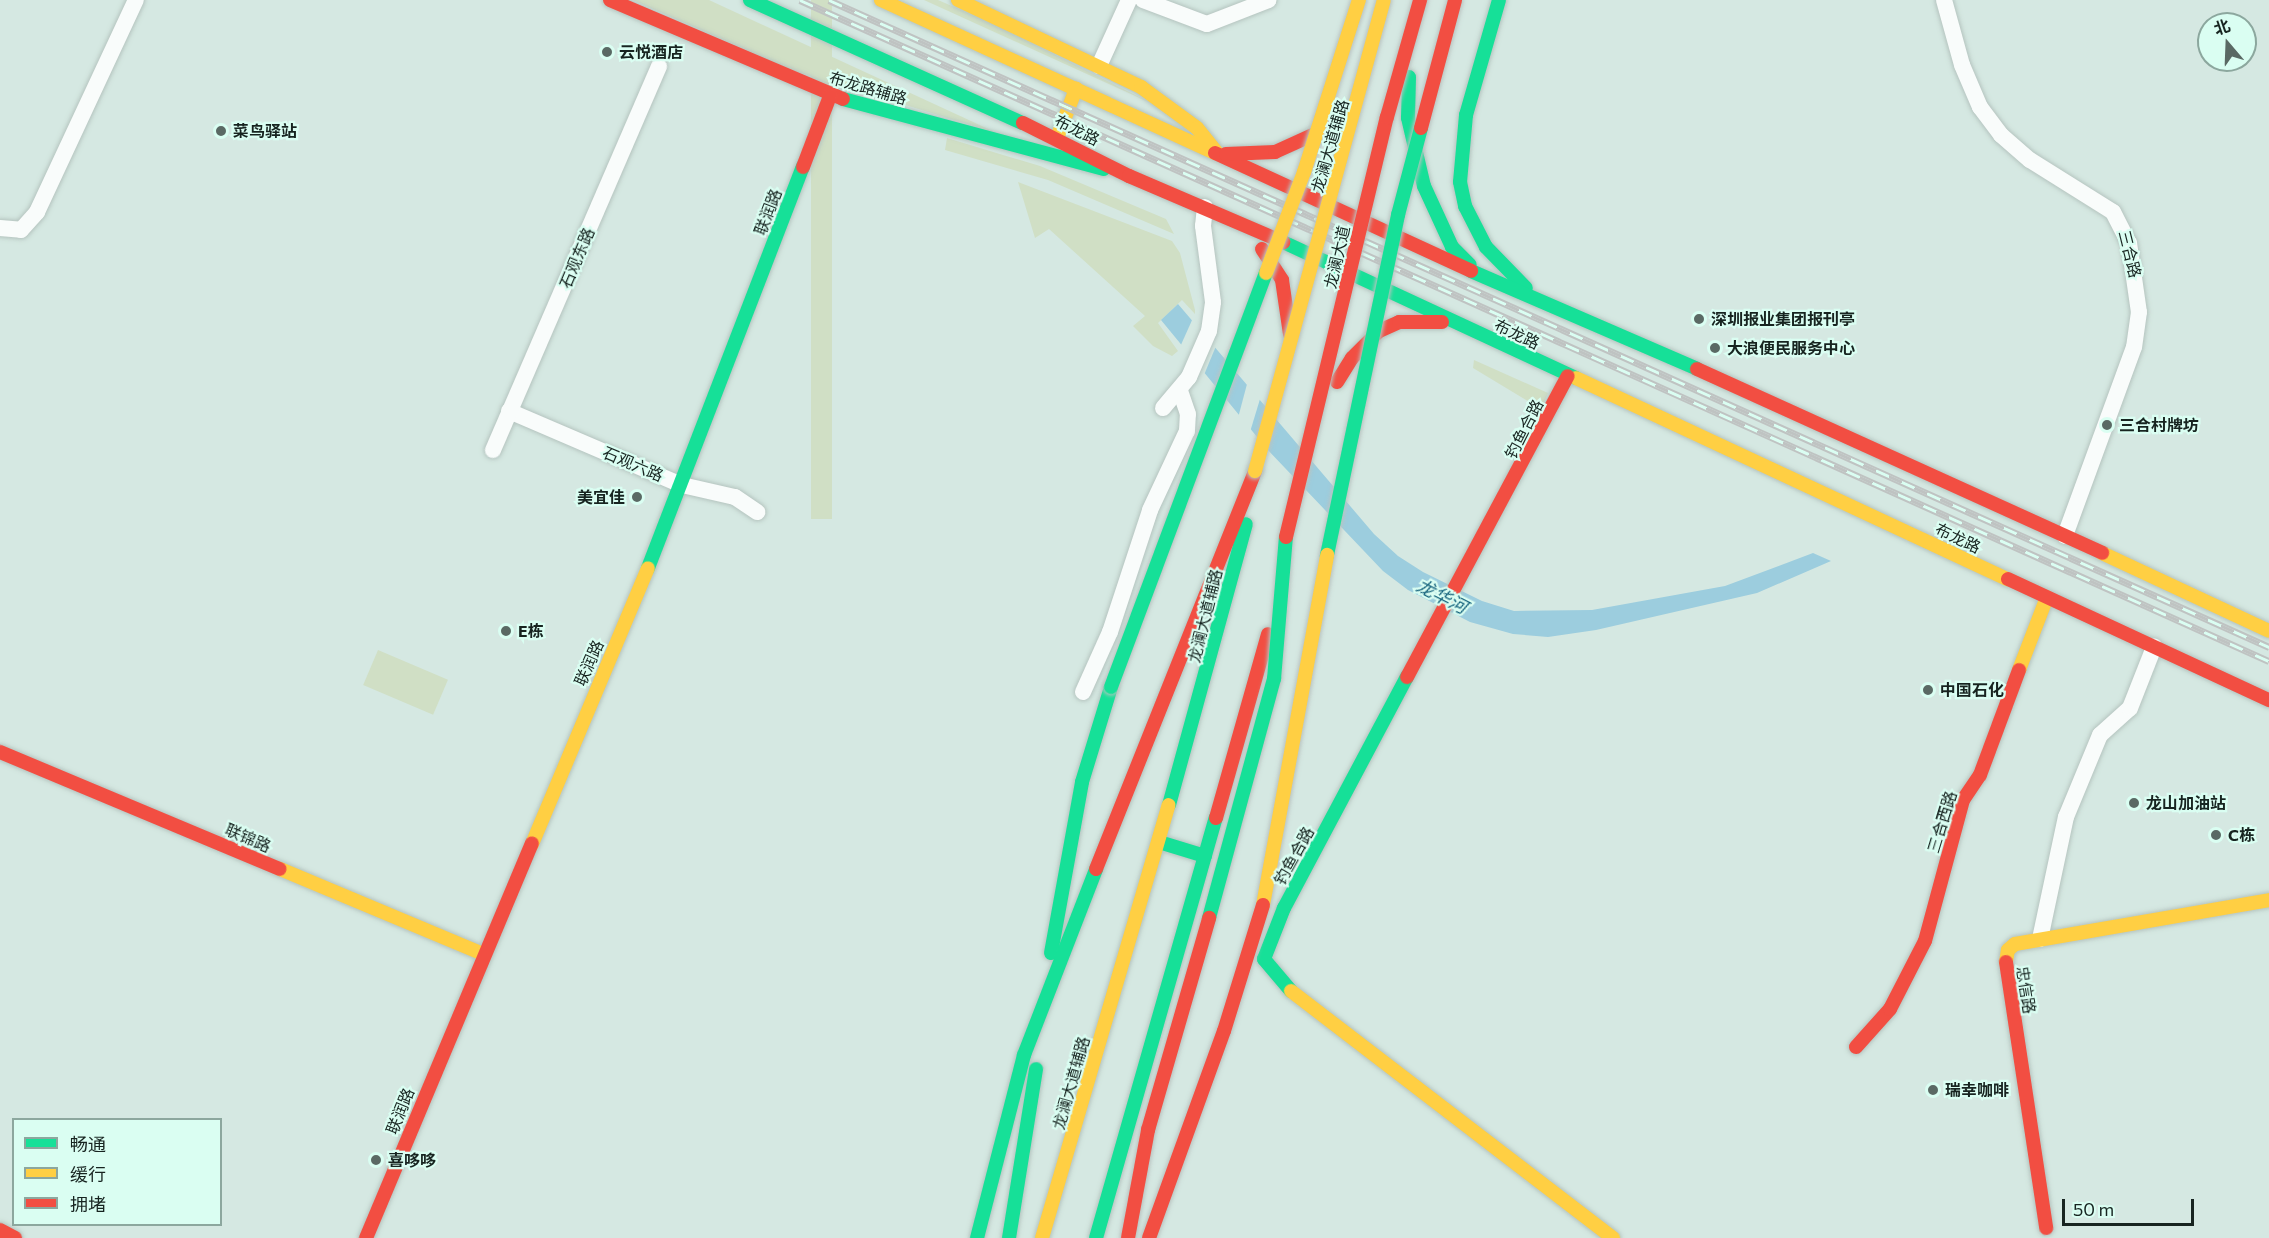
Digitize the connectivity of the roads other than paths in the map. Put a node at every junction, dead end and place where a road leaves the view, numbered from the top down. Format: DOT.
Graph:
graph roads {
  1 [pos="136,0"];
  2 [pos="610,0"];
  3 [pos="750,0"];
  4 [pos="881,0"];
  5 [pos="958,0"];
  6 [pos="1129,0"];
  7 [pos="1143,0"];
  8 [pos="1269,0"];
  9 [pos="1359,0"];
  10 [pos="1384,0"];
  11 [pos="1390,0"];
  12 [pos="1420,0"];
  13 [pos="1432,0"];
  14 [pos="1455,0"];
  15 [pos="1499,0"];
  16 [pos="1944,0"];
  17 [pos="659,66"];
  18 [pos="1099,66"];
  19 [pos="1409,77"];
  20 [pos="1365,87"];
  21 [pos="1076,89"];
  22 [pos="830,96"];
  23 [pos="1057,138"];
  24 [pos="1217,153"];
  25 [pos="1129,176"];
  26 [pos="1331,206"];
  27 [pos="1204,207"];
  28 [pos="1226,216"];
  29 [pos="1374,225"];
  30 [pos="0,228"];
  31 [pos="1318,260"];
  32 [pos="1487,278"];
  33 [pos="1363,279"];
  34 [pos="1553,307"];
  35 [pos="1457,324"];
  36 [pos="1287,374"];
  37 [pos="1568,376"];
  38 [pos="1337,382"];
  39 [pos="1180,390"];
  40 [pos="1163,408"];
  41 [pos="510,411"];
  42 [pos="494,450"];
  43 [pos="1257,471"];
  44 [pos="682,485"];
  45 [pos="757,512"];
  46 [pos="1294,520"];
  47 [pos="2065,536"];
  48 [pos="2047,597"];
  49 [pos="2269,631"];
  50 [pos="2154,647"];
  51 [pos="1083,692"];
  52 [pos="2269,700"];
  53 [pos="0,752"];
  54 [pos="1159,842"];
  55 [pos="1205,856"];
  56 [pos="2269,900"];
  57 [pos="2040,939"];
  58 [pos="483,954"];
  59 [pos="1856,1047"];
  60 [pos="2046,1228"];
  61 [pos="0,1230"];
  62 [pos="15,1238"];
  63 [pos="366,1238"];
  64 [pos="977,1238"];
  65 [pos="1009,1238"];
  66 [pos="1042,1238"];
  67 [pos="1096,1238"];
  68 [pos="1128,1238"];
  69 [pos="1149,1238"];
  70 [pos="1613,1238"];
  1 -- 30 [label="street"];
  2 -- 22 [label="main road, 布龙路辅路"];
  3 -- 23 [label="main road, 布龙路"];
  4 -- 21 [label="main road"];
  5 -- 18 [label="main road"];
  6 -- 18 [label="street"];
  7 -- 8 [label="street"];
  9 -- 65 [label="main road, bridge"];
  10 -- 43 [label="main road, 龙澜大道, bridge"];
  11 -- 20 [label="main road, 龙澜大道辅路"];
  12 -- 46 [label="main road, 龙澜大道, bridge"];
  13 -- 19 [label="main road"];
  14 -- 69 [label="main road, bridge"];
  15 -- 34 [label="main road"];
  16 -- 47 [label="street, 三合路"];
  17 -- 41 [label="street, 石观东路"];
  18 -- 24 [label="main road"];
  19 -- 29 [label="main road"];
  19 -- 32 [label="main road"];
  20 -- 24 [label="main road"];
  20 -- 26 [label="main road, 龙澜大道辅路"];
  21 -- 23 [label="main road"];
  21 -- 24 [label="main road"];
  22 -- 25 [label="main road, 布龙路辅路"];
  22 -- 44 [label="main road, 联润路"];
  23 -- 25 [label="main road, 布龙路"];
  24 -- 26 [label="main road"];
  25 -- 27 [label="main road, 布龙路"];
  26 -- 29 [label="main road"];
  26 -- 31 [label="main road, 龙澜大道辅路"];
  27 -- 28 [label="main road, 布龙路"];
  27 -- 39 [label="street"];
  28 -- 31 [label="main road, 布龙路"];
  28 -- 36 [label="main road"];
  29 -- 32 [label="main road"];
  29 -- 33 [label="main road"];
  31 -- 33 [label="main road, 布龙路"];
  31 -- 36 [label="main road, 龙澜大道辅路"];
  32 -- 34 [label="main road"];
  33 -- 35 [label="main road, 布龙路"];
  33 -- 38 [label="main road"];
  34 -- 47 [label="main road"];
  35 -- 37 [label="main road, 布龙路"];
  35 -- 38 [label="main road"];
  36 -- 43 [label="main road, 龙澜大道辅路, bridge"];
  37 -- 48 [label="main road, 布龙路"];
  37 -- 70 [label="main road, 钓鱼合路"];
  38 -- 46 [label="main road"];
  39 -- 40 [label="street"];
  39 -- 51 [label="street"];
  41 -- 42 [label="street, 石观东路"];
  41 -- 44 [label="street, 石观六路"];
  43 -- 54 [label="main road, 龙澜大道辅路"];
  43 -- 64 [label="main road"];
  44 -- 45 [label="street, 石观六路"];
  44 -- 58 [label="main road, 联润路"];
  46 -- 55 [label="main road"];
  46 -- 68 [label="main road, bridge"];
  47 -- 49 [label="main road"];
  48 -- 50 [label="main road, 布龙路"];
  48 -- 59 [label="main road, 三合西路"];
  50 -- 52 [label="main road, 布龙路"];
  50 -- 57 [label="street"];
  53 -- 58 [label="main road, 联锦路"];
  54 -- 55 [label="main road"];
  54 -- 66 [label="main road, 龙澜大道辅路"];
  55 -- 67 [label="main road"];
  56 -- 57 [label="main road, 忠信路"];
  57 -- 60 [label="main road, 忠信路"];
  58 -- 63 [label="main road, 联润路"];
  61 -- 62 [label="main road"];
}
